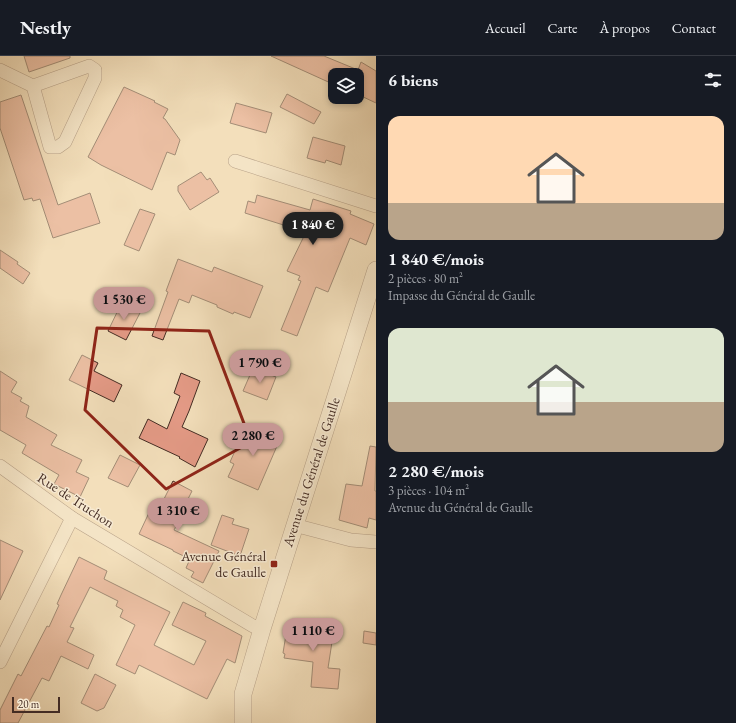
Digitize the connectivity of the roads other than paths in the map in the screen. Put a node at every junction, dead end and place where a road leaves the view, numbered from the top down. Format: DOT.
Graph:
graph roads {
  1 [pos="0,70"];
  2 [pos="33,86"];
  3 [pos="236,161"];
  4 [pos="376,206"];
  5 [pos="376,270"];
  6 [pos="0,466"];
  7 [pos="72,518"];
  8 [pos="294,525"];
  9 [pos="376,542"];
  10 [pos="262,628"];
  11 [pos="0,662"];
  12 [pos="243,723"];
  1 -- 2 [label="street"];
  2 -- 2 [label="street"];
  3 -- 4 [label="street"];
  5 -- 8 [label="street, Avenue du Général de Gaulle"];
  6 -- 7 [label="street, Rue de Truchon"];
  7 -- 10 [label="street, Rue de Truchon"];
  7 -- 11 [label="street"];
  8 -- 9 [label="street"];
  8 -- 10 [label="street, Avenue du Général de Gaulle"];
  10 -- 12 [label="street, Avenue du Général de Gaulle"];
}
